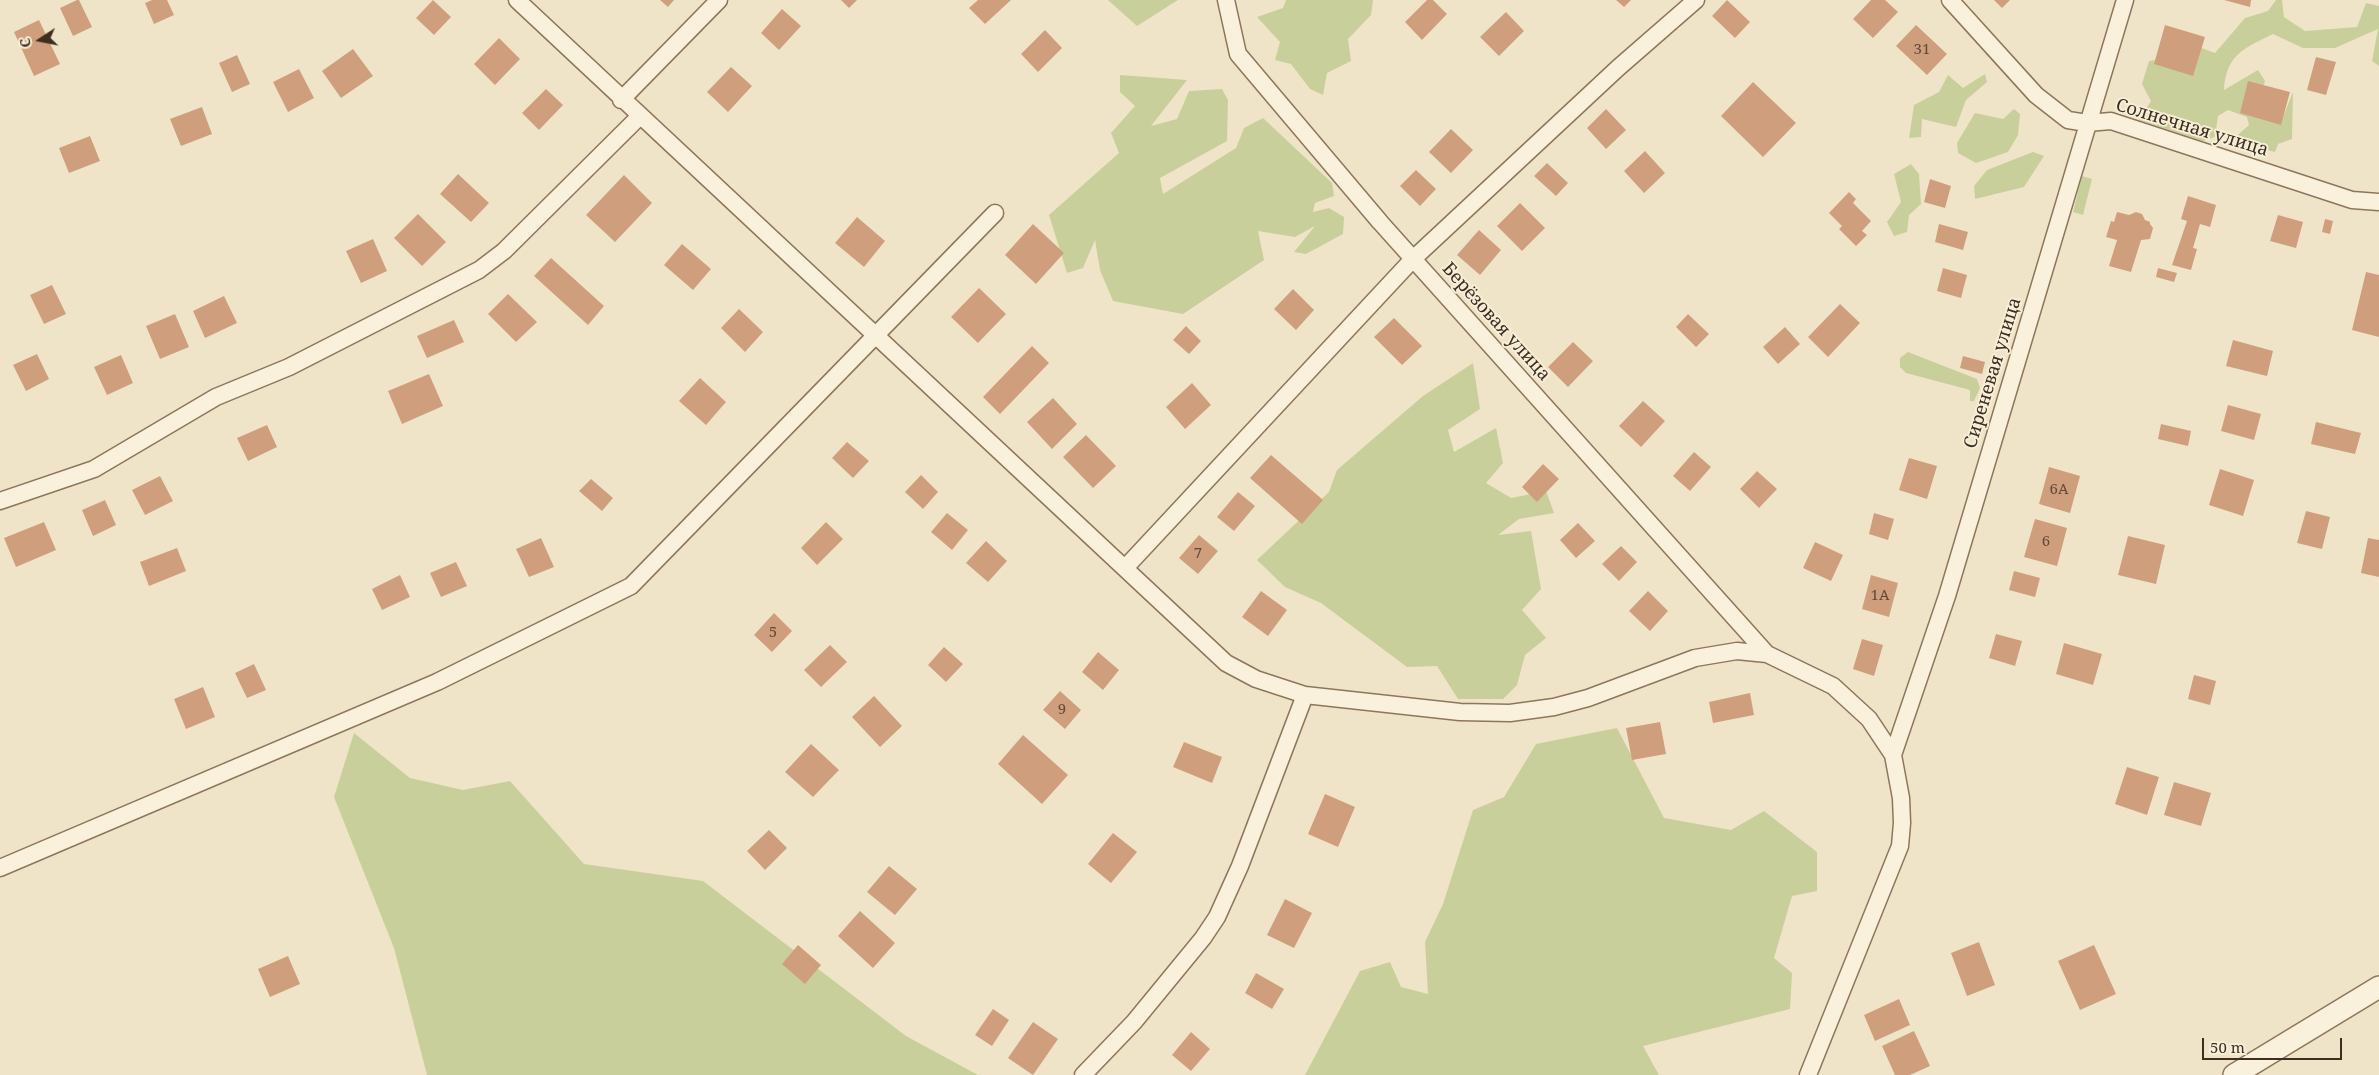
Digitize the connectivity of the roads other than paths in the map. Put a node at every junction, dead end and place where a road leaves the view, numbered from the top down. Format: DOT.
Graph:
graph roads {
  1 [pos="516,0"];
  2 [pos="719,0"];
  3 [pos="1226,0"];
  4 [pos="1696,0"];
  5 [pos="1950,0"];
  6 [pos="2125,0"];
  7 [pos="622,100"];
  8 [pos="640,116"];
  9 [pos="2087,123"];
  10 [pos="2379,202"];
  11 [pos="995,213"];
  12 [pos="1414,259"];
  13 [pos="877,336"];
  14 [pos="0,501"];
  15 [pos="1125,568"];
  16 [pos="1766,654"];
  17 [pos="1305,695"];
  18 [pos="1893,755"];
  19 [pos="0,868"];
  20 [pos="2379,987"];
  21 [pos="1083,1075"];
  22 [pos="1808,1075"];
  23 [pos="2234,1075"];
  1 -- 7 [label="street"];
  2 -- 7 [label="street"];
  3 -- 12 [label="street, Берёзовая улица"];
  4 -- 12 [label="street"];
  5 -- 9 [label="street, Солнечная улица"];
  6 -- 9 [label="street, Сиреневая улица"];
  7 -- 8 [label="street"];
  8 -- 13 [label="street"];
  8 -- 14 [label="street"];
  9 -- 10 [label="street, Солнечная улица"];
  9 -- 18 [label="street, Сиреневая улица"];
  11 -- 13 [label="street"];
  12 -- 15 [label="street"];
  12 -- 16 [label="street, Берёзовая улица"];
  13 -- 15 [label="street"];
  13 -- 19 [label="street"];
  15 -- 17 [label="street"];
  16 -- 17 [label="street"];
  16 -- 18 [label="street"];
  17 -- 21 [label="street"];
  18 -- 22 [label="street"];
  20 -- 23 [label="street"];
}
